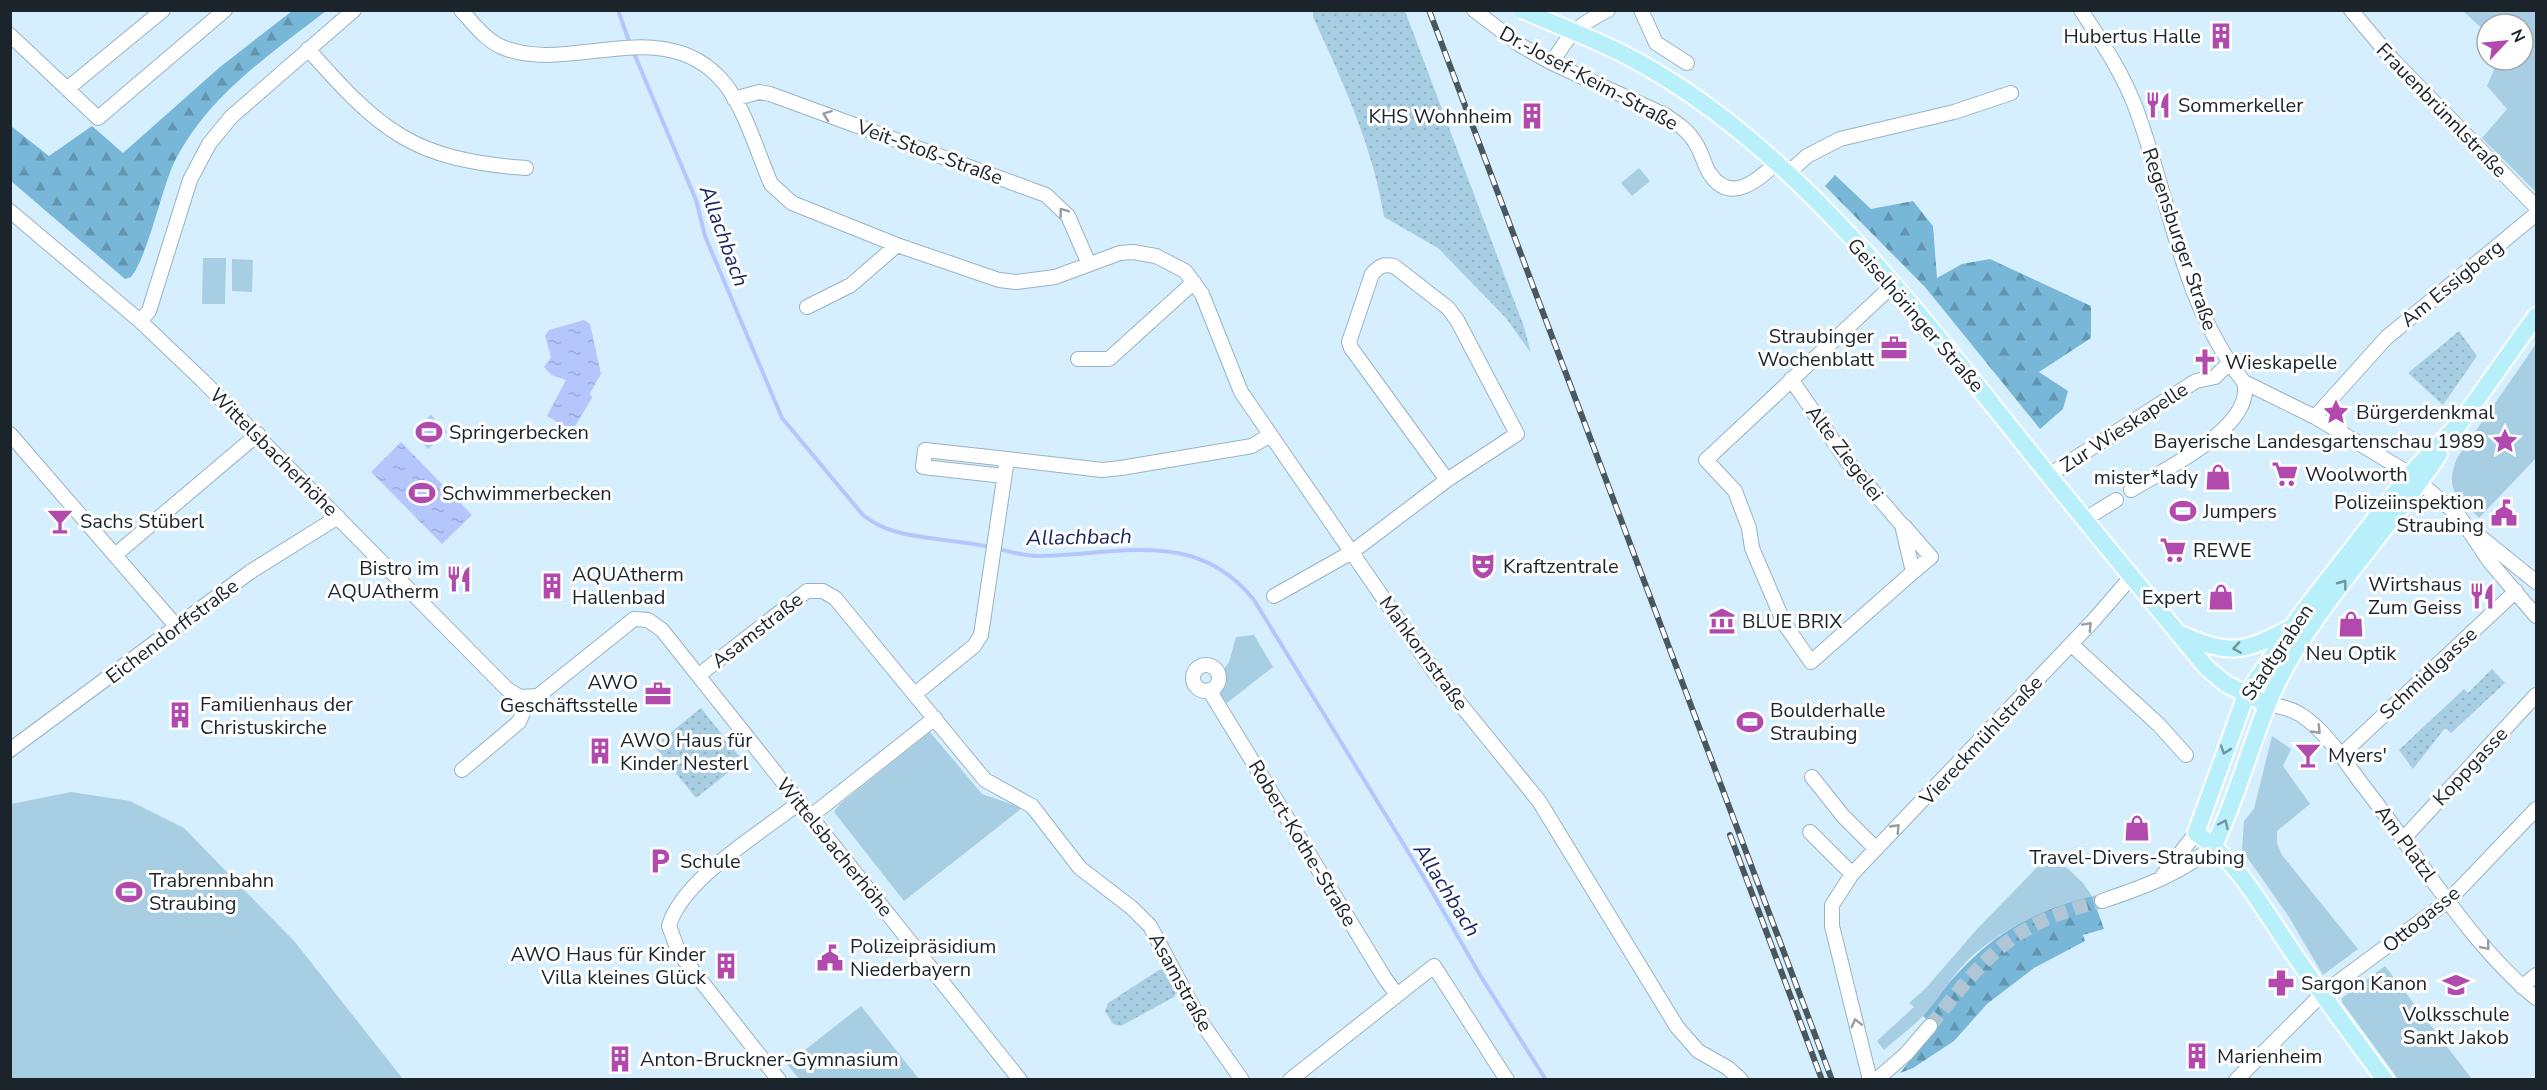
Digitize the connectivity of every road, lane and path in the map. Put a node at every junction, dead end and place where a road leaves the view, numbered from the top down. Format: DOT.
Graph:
graph roads {
  1 [pos="163,10"];
  2 [pos="225,10"];
  3 [pos="354,10"];
  4 [pos="461,10"];
  5 [pos="1474,10"];
  6 [pos="1522,10"];
  7 [pos="1608,10"];
  8 [pos="1641,10"];
  9 [pos="2081,10"];
  10 [pos="2351,10"];
  11 [pos="10,35"];
  12 [pos="308,49"];
  13 [pos="1552,63"];
  14 [pos="1687,63"];
  15 [pos="67,89"];
  16 [pos="2011,93"];
  17 [pos="734,99"];
  18 [pos="526,168"];
  19 [pos="1781,168"];
  20 [pos="2536,207"];
  21 [pos="10,210"];
  22 [pos="2536,214"];
  23 [pos="897,246"];
  24 [pos="1089,264"];
  25 [pos="1194,282"];
  26 [pos="1894,284"];
  27 [pos="807,307"];
  28 [pos="2536,316"];
  29 [pos="140,321"];
  30 [pos="1078,359"];
  31 [pos="2229,363"];
  32 [pos="1791,379"];
  33 [pos="2244,382"];
  34 [pos="2315,417"];
  35 [pos="10,434"];
  36 [pos="258,434"];
  37 [pos="1270,435"];
  38 [pos="958,453"];
  39 [pos="1006,459"];
  40 [pos="956,471"];
  41 [pos="2049,475"];
  42 [pos="1004,477"];
  43 [pos="2415,478"];
  44 [pos="1447,480"];
  45 [pos="2132,490"];
  46 [pos="2116,500"];
  47 [pos="338,517"];
  48 [pos="2085,519"];
  49 [pos="1902,525"];
  50 [pos="2469,528"];
  51 [pos="1352,552"];
  52 [pos="115,555"];
  53 [pos="1913,572"];
  54 [pos="2132,576"];
  55 [pos="2536,582"];
  56 [pos="2516,591"];
  57 [pos="1274,596"];
  58 [pos="2536,616"];
  59 [pos="177,627"];
  60 [pos="2291,627"];
  61 [pos="2178,633"];
  62 [pos="2071,644"];
  63 [pos="699,675"];
  64 [pos="1209,690"];
  65 [pos="915,694"];
  66 [pos="2246,695"];
  67 [pos="2536,696"];
  68 [pos="529,698"];
  69 [pos="2267,704"];
  70 [pos="935,718"];
  71 [pos="10,750"];
  72 [pos="2186,755"];
  73 [pos="2340,756"];
  74 [pos="462,770"];
  75 [pos="1812,777"];
  76 [pos="800,802"];
  77 [pos="2536,809"];
  78 [pos="811,816"];
  79 [pos="1810,832"];
  80 [pos="2196,833"];
  81 [pos="2404,838"];
  82 [pos="2214,845"];
  83 [pos="1876,849"];
  84 [pos="1852,874"];
  85 [pos="2161,876"];
  86 [pos="2102,901"];
  87 [pos="2448,901"];
  88 [pos="2536,975"];
  89 [pos="2522,987"];
  90 [pos="2322,994"];
  91 [pos="1397,995"];
  92 [pos="2536,998"];
  93 [pos="1930,1026"];
  94 [pos="779,1080"];
  95 [pos="1020,1080"];
  96 [pos="1242,1080"];
  97 [pos="1290,1080"];
  98 [pos="1507,1080"];
  99 [pos="1741,1080"];
  100 [pos="1870,1080"];
  101 [pos="1876,1080"];
  102 [pos="2236,1080"];
  103 [pos="2385,1080"];
  1 -- 15 [label="street"];
  2 -- 15 [label="street"];
  3 -- 12 [label="street"];
  4 -- 17 [label="street"];
  5 -- 13 [label="street, Dr.-Josef-Keim-Straße"];
  6 -- 19 [label="main road, Geiselhöringer Straße, bridge"];
  7 -- 13 [label="street"];
  8 -- 14 [label="street"];
  9 -- 31 [label="street, Regensburger Straße"];
  10 -- 20 [label="street, Frauenbrünnlstraße"];
  11 -- 15 [label="street"];
  12 -- 18 [label="street"];
  12 -- 29 [label="street"];
  13 -- 19 [label="street, Dr.-Josef-Keim-Straße"];
  16 -- 19 [label="street"];
  17 -- 23 [label="street"];
  24 -- 17 [label="street, Veit-Stoß-Straße, one-way"];
  19 -- 26 [label="main road, Geiselhöringer Straße"];
  21 -- 29 [label="street, Wittelsbacherhöhe"];
  22 -- 34 [label="street, Am Essigberg"];
  23 -- 24 [label="street"];
  23 -- 27 [label="street"];
  24 -- 25 [label="street"];
  25 -- 30 [label="street"];
  25 -- 37 [label="street, Mahkornstraße"];
  26 -- 32 [label="street, Alte Ziegelei"];
  26 -- 41 [label="main road, Geiselhöringer Straße"];
  28 -- 43 [label="main road"];
  29 -- 36 [label="street, Wittelsbacherhöhe"];
  31 -- 33 [label="street, Regensburger Straße"];
  31 -- 41 [label="street, Zur Wieskapelle"];
  32 -- 49 [label="street, Alte Ziegelei"];
  32 -- 53 [label="street, Alte Ziegelei"];
  33 -- 34 [label="street"];
  33 -- 45 [label="street"];
  34 -- 43 [label="street"];
  35 -- 52 [label="street"];
  36 -- 47 [label="street, Wittelsbacherhöhe"];
  36 -- 52 [label="street"];
  37 -- 39 [label="street"];
  37 -- 51 [label="street, Mahkornstraße"];
  38 -- 39 [label="street"];
  38 -- 40 [label="street"];
  38 -- 40 [label="street"];
  39 -- 42 [label="street"];
  40 -- 42 [label="street"];
  41 -- 48 [label="main road, Geiselhöringer Straße"];
  42 -- 65 [label="street"];
  43 -- 50 [label="street"];
  43 -- 60 [label="main road, Stadtgraben"];
  69 -- 43 [label="main road, Stadtgraben, one-way"];
  44 -- 44 [label="street"];
  44 -- 51 [label="street"];
  46 -- 48 [label="street"];
  47 -- 59 [label="street, Eichendorffstraße"];
  47 -- 68 [label="street, Wittelsbacherhöhe"];
  48 -- 54 [label="main road, Geiselhöringer Straße"];
  49 -- 53 [label="street, Alte Ziegelei"];
  49 -- 53 [label="street, Alte Ziegelei"];
  50 -- 55 [label="street"];
  50 -- 56 [label="street"];
  51 -- 57 [label="street"];
  51 -- 99 [label="street, Mahkornstraße"];
  52 -- 59 [label="street"];
  54 -- 61 [label="main road, Geiselhöringer Straße"];
  62 -- 54 [label="street, Viereckmühlstraße, one-way"];
  56 -- 58 [label="street"];
  56 -- 73 [label="street, Schmidlgasse"];
  59 -- 71 [label="street, Eichendorffstraße"];
  60 -- 61 [label="main road, one-way"];
  60 -- 66 [label="main road, Stadtgraben"];
  61 -- 66 [label="main road, Geiselhöringer Straße"];
  62 -- 72 [label="street"];
  83 -- 62 [label="street, Viereckmühlstraße, one-way"];
  63 -- 65 [label="street, Asamstraße"];
  63 -- 68 [label="street, Wittelsbacherhöhe"];
  63 -- 76 [label="street, Wittelsbacherhöhe"];
  64 -- 91 [label="street, Robert-Kothe-Straße"];
  65 -- 70 [label="street, Asamstraße"];
  66 -- 69 [label="main road, Geiselhöringer Straße"];
  66 -- 80 [label="main road, Stadtgraben, one-way"];
  67 -- 81 [label="street, Koppgasse"];
  68 -- 74 [label="street"];
  69 -- 73 [label="street, Am Platzl, one-way"];
  82 -- 69 [label="main road, Stadtgraben, one-way"];
  70 -- 78 [label="street"];
  70 -- 96 [label="street, Asamstraße"];
  73 -- 81 [label="street, Am Platzl"];
  75 -- 83 [label="street"];
  76 -- 78 [label="street, Wittelsbacherhöhe"];
  76 -- 94 [label="street"];
  77 -- 87 [label="street, Ottogasse"];
  78 -- 95 [label="street, Wittelsbacherhöhe"];
  79 -- 84 [label="street"];
  80 -- 82 [label="main road"];
  80 -- 85 [label="street"];
  81 -- 87 [label="street, Am Platzl"];
  82 -- 85 [label="street"];
  82 -- 90 [label="main road"];
  83 -- 84 [label="street, Viereckmühlstraße"];
  100 -- 84 [label="street, Viereckmühlstraße, one-way"];
  85 -- 86 [label="street"];
  87 -- 89 [label="street, Am Platzl, one-way"];
  87 -- 90 [label="street, Ottogasse"];
  88 -- 89 [label="street"];
  89 -- 92 [label="street, Am Platzl"];
  90 -- 102 [label="street, Ottogasse"];
  90 -- 103 [label="main road"];
  91 -- 97 [label="street"];
  91 -- 98 [label="street"];
  93 -- 101 [label="street"];
}
